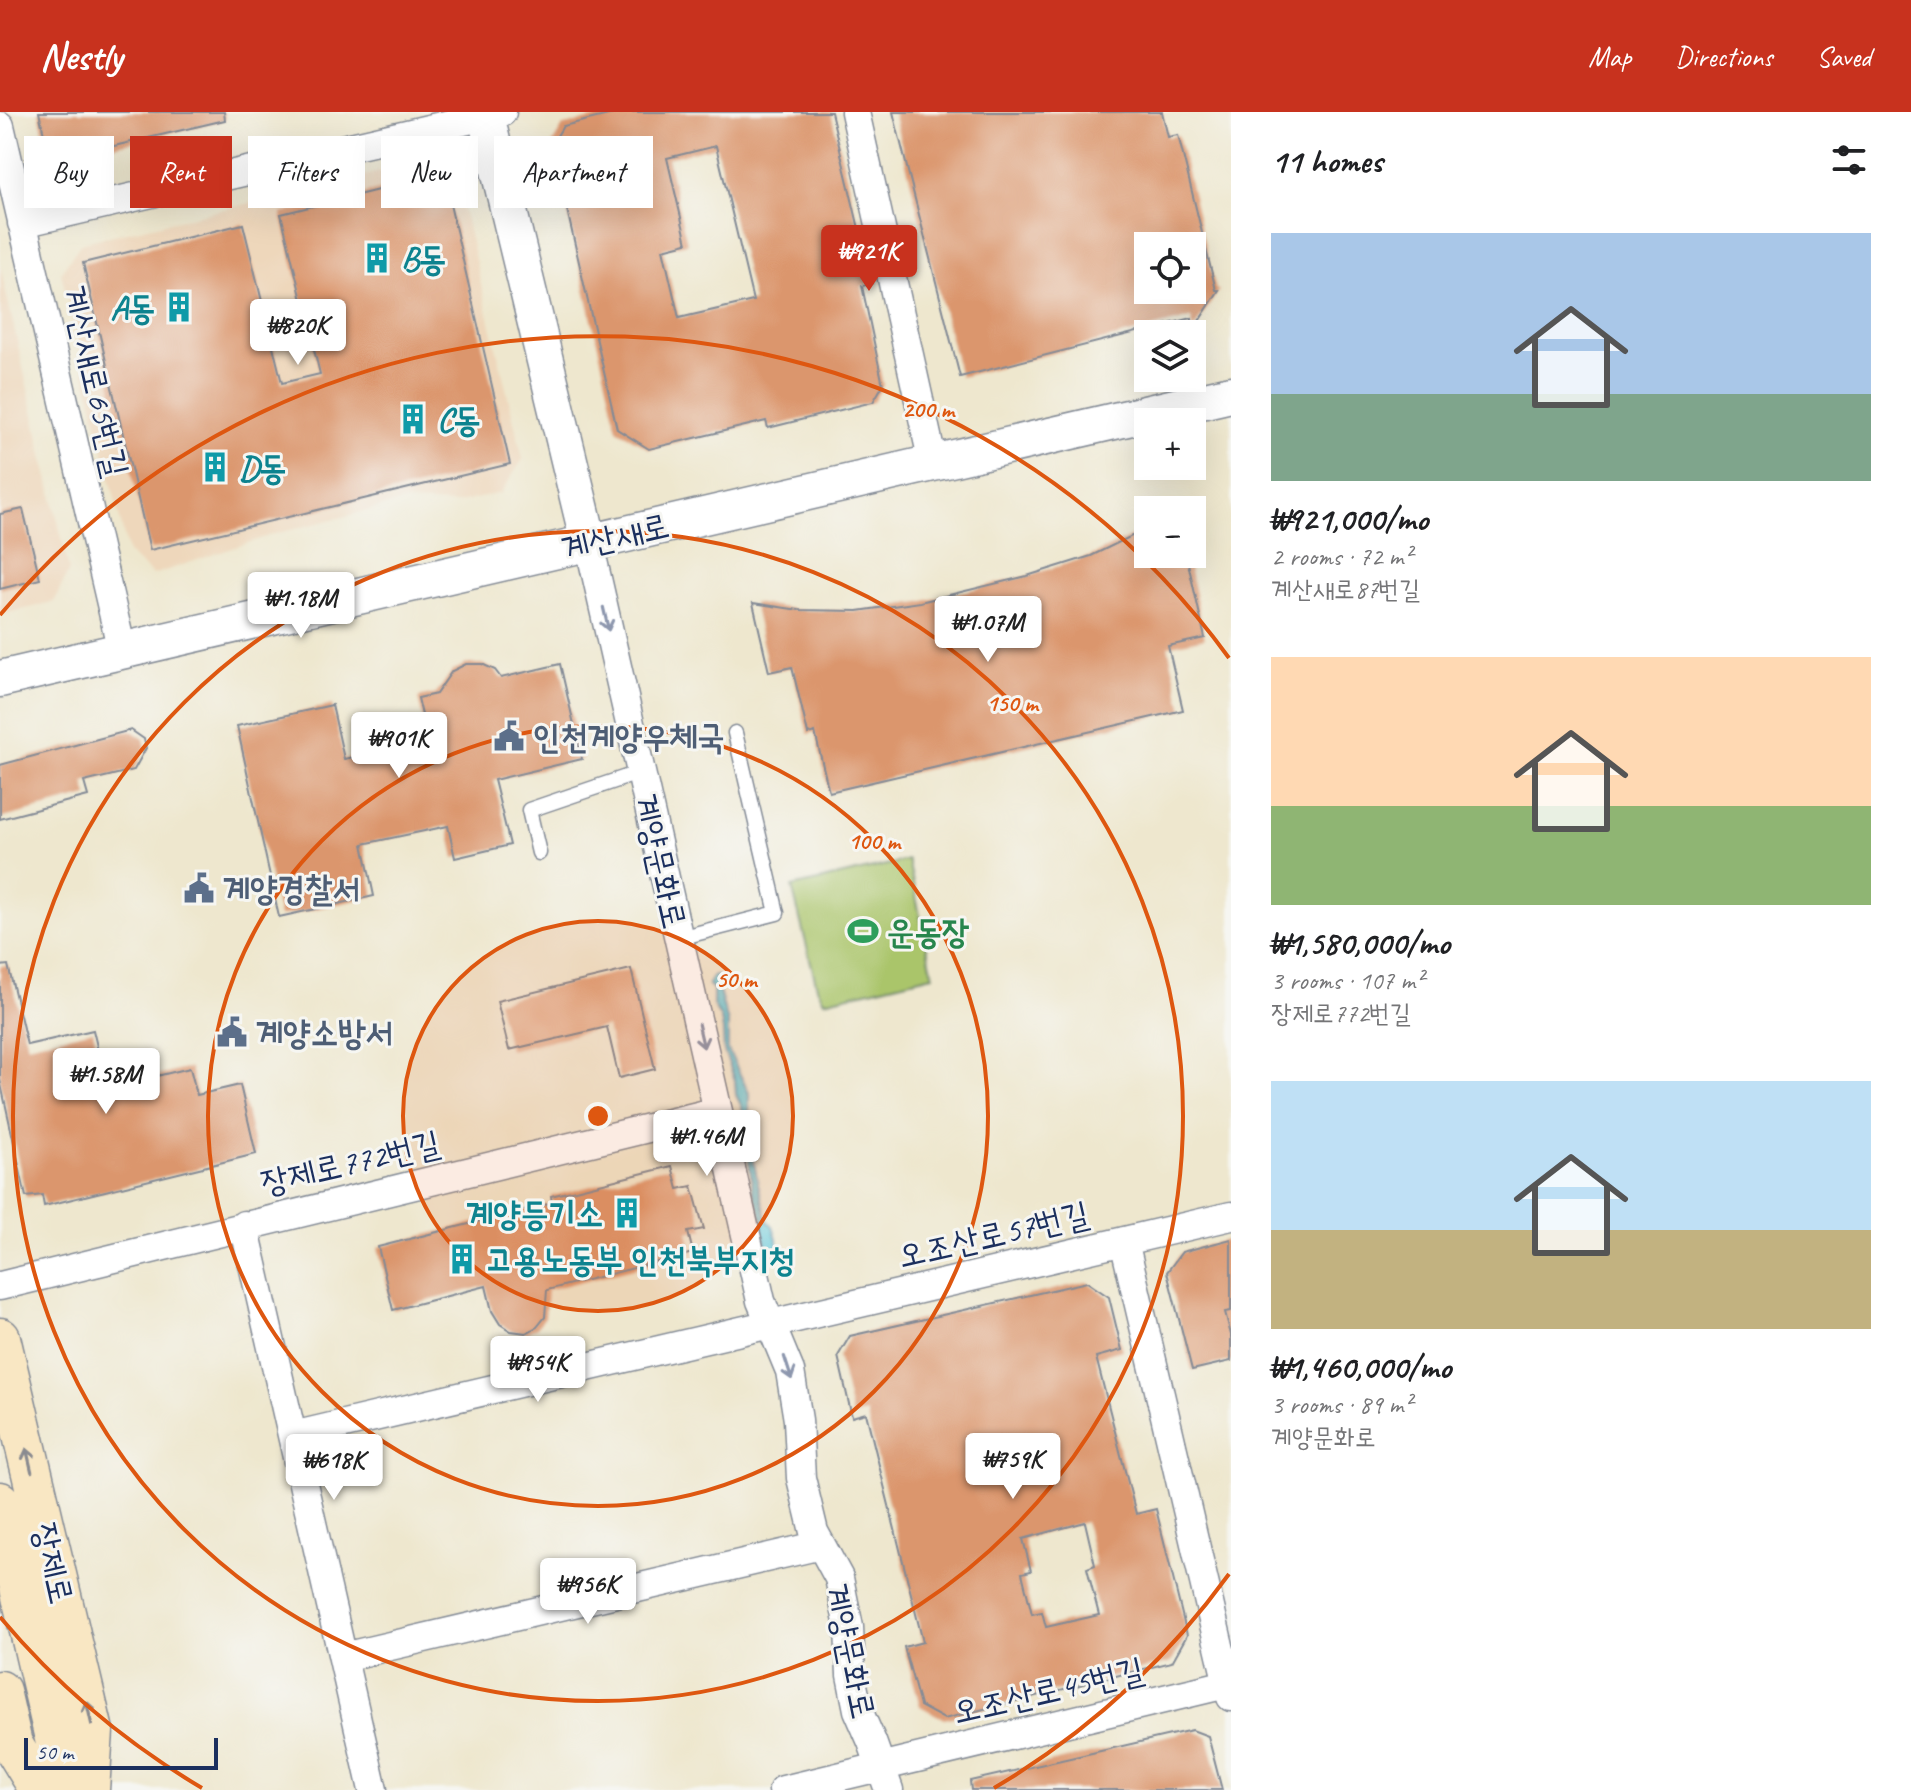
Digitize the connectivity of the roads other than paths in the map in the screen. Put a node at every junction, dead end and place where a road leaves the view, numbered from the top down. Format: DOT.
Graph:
graph roads {
  1 [pos="855,112"];
  2 [pos="491,113"];
  3 [pos="0,126"];
  4 [pos="22,223"];
  5 [pos="1231,394"];
  6 [pos="933,463"];
  7 [pos="589,543"];
  8 [pos="122,651"];
  9 [pos="0,679"];
  10 [pos="735,733"];
  11 [pos="641,772"];
  12 [pos="539,853"];
  13 [pos="679,938"];
  14 [pos="718,1111"];
  15 [pos="1231,1216"];
  16 [pos="244,1225"];
  17 [pos="1124,1241"];
  18 [pos="0,1286"];
  19 [pos="770,1322"];
  20 [pos="0,1338"];
  21 [pos="293,1436"];
  22 [pos="0,1502"];
  23 [pos="821,1545"];
  24 [pos="343,1657"];
  25 [pos="1230,1688"];
  26 [pos="0,1691"];
  27 [pos="885,1778"];
  28 [pos="40,1790"];
  29 [pos="67,1790"];
  30 [pos="89,1790"];
  31 [pos="373,1790"];
  32 [pos="783,1790"];
  1 -- 6 [label="street"];
  2 -- 4 [label="street"];
  2 -- 7 [label="street, 계양문화로"];
  3 -- 4 [label="street, 계산새로65번길"];
  4 -- 8 [label="street, 계산새로65번길"];
  5 -- 6 [label="street, 계산새로"];
  6 -- 7 [label="street, 계산새로"];
  7 -- 8 [label="street, 계산새로"];
  7 -- 11 [label="street, 계양문화로, one-way"];
  8 -- 9 [label="street, 계산새로"];
  10 -- 13 [label="lane"];
  11 -- 12 [label="lane"];
  11 -- 13 [label="street, 계양문화로"];
  13 -- 14 [label="street, 계양문화로, one-way"];
  14 -- 16 [label="street, 장제로772번길"];
  14 -- 19 [label="street, 계양문화로"];
  15 -- 17 [label="street, 오조산로57번길"];
  16 -- 18 [label="street, 장제로772번길"];
  16 -- 21 [label="street"];
  17 -- 19 [label="street, 오조산로57번길"];
  17 -- 25 [label="street"];
  19 -- 21 [label="street, 오조산로57번길"];
  19 -- 23 [label="street, 계양문화로, one-way"];
  30 -- 20 [label="main road, 장제로, one-way"];
  21 -- 24 [label="street"];
  22 -- 29 [label="main road, 장제로"];
  23 -- 24 [label="street"];
  23 -- 27 [label="street, 계양문화로"];
  24 -- 31 [label="street"];
  25 -- 27 [label="street, 오조산로45번길"];
  26 -- 28 [label="main road"];
  27 -- 32 [label="street, 오조산로45번길"];
}
